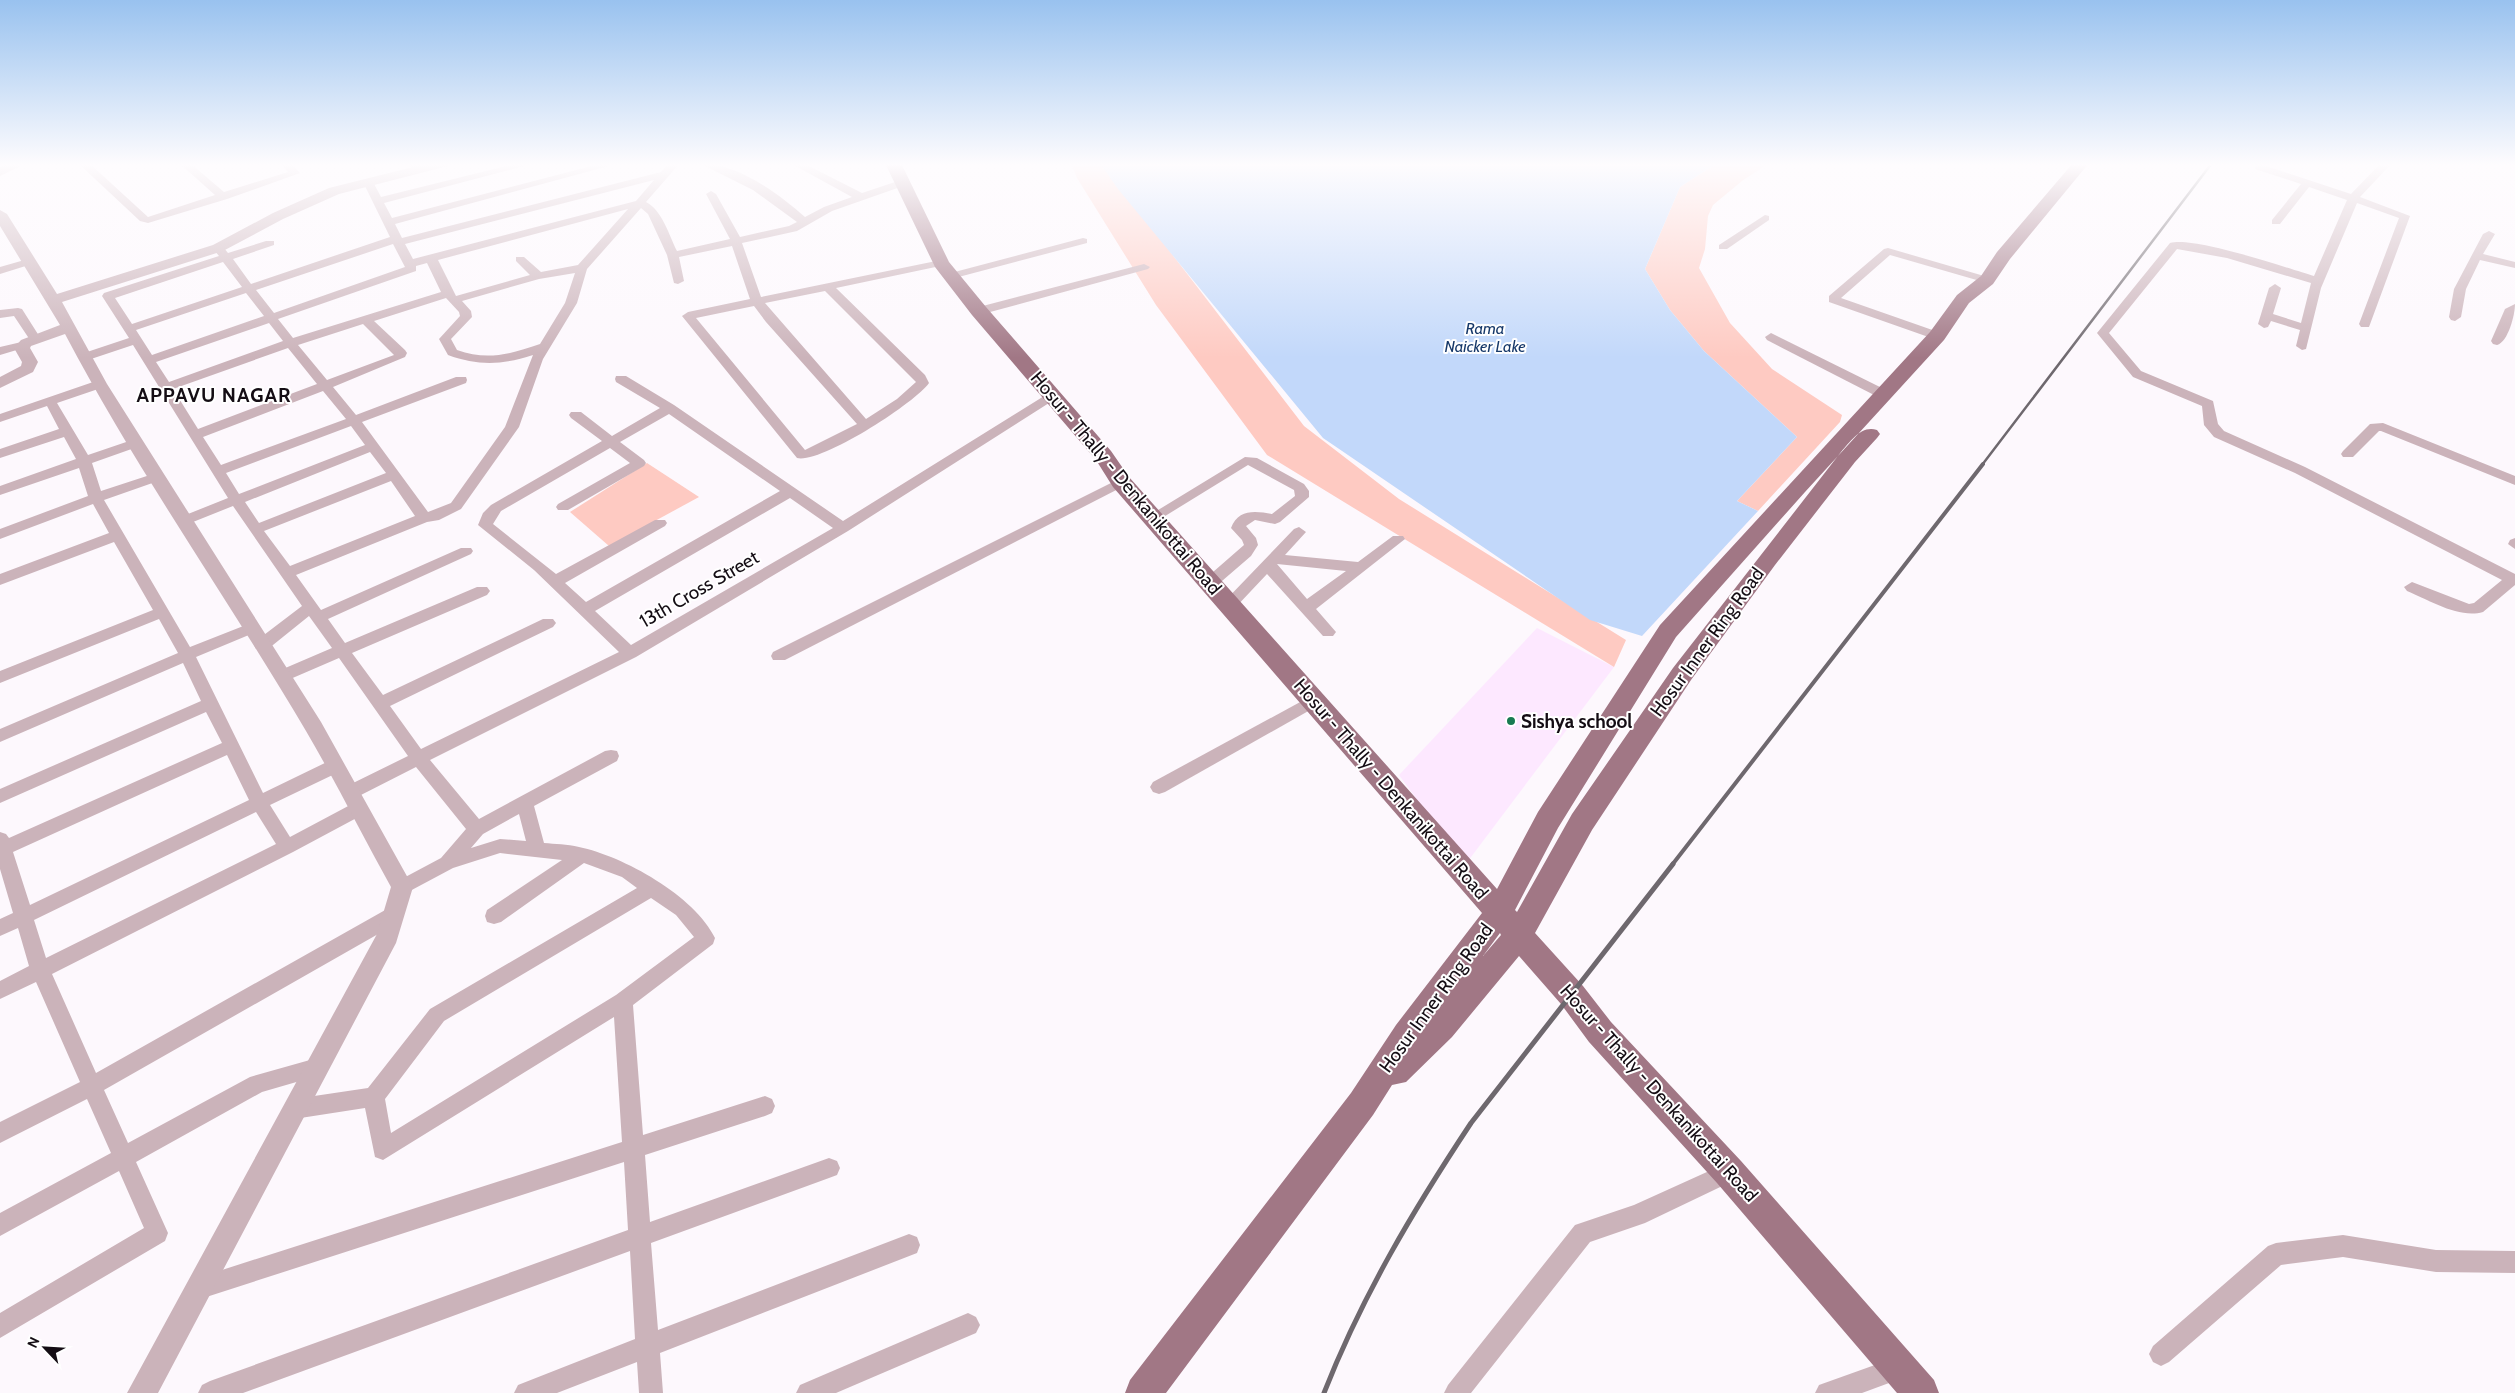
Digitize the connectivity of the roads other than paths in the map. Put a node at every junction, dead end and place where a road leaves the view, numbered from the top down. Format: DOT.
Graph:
graph roads {
  1 [pos="8,228"];
  2 [pos="260,228"];
  3 [pos="391,228"];
  4 [pos="448,228"];
  5 [pos="544,228"];
  6 [pos="611,228"];
  7 [pos="659,228"];
  8 [pos="729,228"];
  9 [pos="790,228"];
  10 [pos="926,228"];
  11 [pos="1751,228"];
  12 [pos="2026,228"];
  13 [pos="2341,228"];
  14 [pos="2401,228"];
  15 [pos="616,230"];
  16 [pos="2489,234"];
  17 [pos="397,240"];
  18 [pos="736,241"];
  19 [pos="1083,241"];
  20 [pos="270,243"];
  21 [pos="1723,247"];
  22 [pos="221,253"];
  23 [pos="673,255"];
  24 [pos="2476,256"];
  25 [pos="431,258"];
  26 [pos="520,259"];
  27 [pos="28,262"];
  28 [pos="409,264"];
  29 [pos="2515,265"];
  30 [pos="1144,267"];
  31 [pos="582,268"];
  32 [pos="946,269"];
  33 [pos="0,270"];
  34 [pos="538,276"];
  35 [pos="1986,280"];
  36 [pos="678,281"];
  37 [pos="2318,282"];
  38 [pos="828,287"];
  39 [pos="249,288"];
  40 [pos="2276,288"];
  41 [pos="451,297"];
  42 [pos="54,300"];
  43 [pos="756,300"];
  44 [pos="2515,308"];
  45 [pos="979,311"];
  46 [pos="0,314"];
  47 [pos="2455,317"];
  48 [pos="272,319"];
  49 [pos="365,319"];
  50 [pos="2365,324"];
  51 [pos="69,327"];
  52 [pos="2306,328"];
  53 [pos="132,334"];
  54 [pos="1937,336"];
  55 [pos="1772,337"];
  56 [pos="31,341"];
  57 [pos="2498,341"];
  58 [pos="290,344"];
  59 [pos="2302,346"];
  60 [pos="544,348"];
  61 [pos="0,351"];
  62 [pos="85,357"];
  63 [pos="150,360"];
  64 [pos="621,379"];
  65 [pos="461,380"];
  66 [pos="0,383"];
  67 [pos="99,384"];
  68 [pos="326,386"];
  69 [pos="167,387"];
  70 [pos="1883,394"];
  71 [pos="1054,396"];
  72 [pos="50,401"];
  73 [pos="670,408"];
  74 [pos="576,415"];
  75 [pos="0,418"];
  76 [pos="353,419"];
  77 [pos="865,425"];
  78 [pos="67,430"];
  79 [pos="196,435"];
  80 [pos="610,442"];
  81 [pos="135,443"];
  82 [pos="371,446"];
  83 [pos="0,454"];
  84 [pos="2348,454"];
  85 [pos="84,461"];
  86 [pos="218,472"];
  87 [pos="394,475"];
  88 [pos="156,477"];
  89 [pos="2515,481"];
  90 [pos="1121,482"];
  91 [pos="0,491"];
  92 [pos="789,492"];
  93 [pos="96,498"];
  94 [pos="236,500"];
  95 [pos="563,507"];
  96 [pos="425,517"];
  97 [pos="1152,518"];
  98 [pos="183,521"];
  99 [pos="660,523"];
  100 [pos="843,528"];
  101 [pos="256,529"];
  102 [pos="1299,532"];
  103 [pos="0,534"];
  104 [pos="118,535"];
  105 [pos="1398,538"];
  106 [pos="466,551"];
  107 [pos="1270,562"];
  108 [pos="1361,567"];
  109 [pos="287,573"];
  110 [pos="2514,579"];
  111 [pos="0,580"];
  112 [pos="554,582"];
  113 [pos="1210,583"];
  114 [pos="2412,587"];
  115 [pos="482,591"];
  116 [pos="1229,605"];
  117 [pos="1306,608"];
  118 [pos="584,610"];
  119 [pos="162,612"];
  120 [pos="314,612"];
  121 [pos="548,623"];
  122 [pos="1328,632"];
  123 [pos="256,636"];
  124 [pos="342,650"];
  125 [pos="630,653"];
  126 [pos="188,655"];
  127 [pos="779,656"];
  128 [pos="282,676"];
  129 [pos="0,677"];
  130 [pos="1625,698"];
  131 [pos="1313,700"];
  132 [pos="211,703"];
  133 [pos="380,704"];
  134 [pos="1656,713"];
  135 [pos="0,736"];
  136 [pos="232,746"];
  137 [pos="612,756"];
  138 [pos="419,759"];
  139 [pos="335,766"];
  140 [pos="1159,787"];
  141 [pos="0,796"];
  142 [pos="354,801"];
  143 [pos="259,803"];
  144 [pos="524,803"];
  145 [pos="477,829"];
  146 [pos="1,846"];
  147 [pos="287,847"];
  148 [pos="538,850"];
  149 [pos="573,854"];
  150 [pos="447,863"];
  151 [pos="402,887"];
  152 [pos="652,888"];
  153 [pos="1498,912"];
  154 [pos="394,915"];
  155 [pos="24,916"];
  156 [pos="494,916"];
  157 [pos="0,928"];
  158 [pos="1519,935"];
  159 [pos="40,969"];
  160 [pos="0,990"];
  161 [pos="623,1001"];
  162 [pos="316,1066"];
  163 [pos="91,1087"];
  164 [pos="374,1097"];
  165 [pos="1362,1104"];
  166 [pos="765,1106"];
  167 [pos="294,1109"];
  168 [pos="0,1133"];
  169 [pos="634,1148"];
  170 [pos="123,1157"];
  171 [pos="829,1168"];
  172 [pos="1729,1172"];
  173 [pos="0,1226"];
  174 [pos="641,1237"];
  175 [pos="909,1245"];
  176 [pos="2515,1262"];
  177 [pos="197,1290"];
  178 [pos="968,1325"];
  179 [pos="0,1326"];
  180 [pos="648,1346"];
  181 [pos="2160,1354"];
  182 [pos="1900,1368"];
  183 [pos="142,1393"];
  184 [pos="210,1393"];
  185 [pos="526,1393"];
  186 [pos="651,1393"];
  187 [pos="808,1393"];
  188 [pos="1142,1393"];
  189 [pos="1456,1393"];
  190 [pos="1827,1393"];
  191 [pos="1921,1393"];
  1 -- 27 [label="street"];
  2 -- 22 [label="street"];
  3 -- 17 [label="street"];
  4 -- 17 [label="street"];
  5 -- 25 [label="street"];
  6 -- 15 [label="street"];
  7 -- 23 [label="street"];
  8 -- 18 [label="street"];
  9 -- 18 [label="street"];
  10 -- 32 [label="main road, Hosur - Thally - Denkanikottai Road"];
  11 -- 21 [label="street"];
  12 -- 35 [label="main road, Hosur Inner Ring Road"];
  13 -- 37 [label="street"];
  14 -- 50 [label="street"];
  15 -- 31 [label="street"];
  16 -- 24 [label="street"];
  17 -- 28 [label="street"];
  17 -- 39 [label="street"];
  18 -- 23 [label="street"];
  18 -- 43 [label="street"];
  19 -- 32 [label="street"];
  20 -- 22 [label="street"];
  22 -- 39 [label="street"];
  22 -- 42 [label="street"];
  22 -- 53 [label="street"];
  23 -- 36 [label="street"];
  24 -- 29 [label="street"];
  24 -- 47 [label="street"];
  25 -- 28 [label="street"];
  25 -- 41 [label="street"];
  26 -- 34 [label="street"];
  27 -- 33 [label="street"];
  27 -- 42 [label="street"];
  28 -- 48 [label="street"];
  30 -- 45 [label="street"];
  31 -- 34 [label="street"];
  31 -- 60 [label="street"];
  32 -- 38 [label="street"];
  32 -- 45 [label="main road, Hosur - Thally - Denkanikottai Road"];
  34 -- 41 [label="street"];
  35 -- 54 [label="main road, Hosur Inner Ring Road"];
  35 -- 54 [label="street"];
  35 -- 134 [label="main road, Hosur Inner Ring Road"];
  37 -- 52 [label="street"];
  37 -- 110 [label="street"];
  38 -- 43 [label="street"];
  38 -- 77 [label="street"];
  39 -- 48 [label="street"];
  39 -- 53 [label="street"];
  40 -- 52 [label="street"];
  41 -- 49 [label="street"];
  41 -- 60 [label="street"];
  42 -- 51 [label="street"];
  43 -- 77 [label="street"];
  43 -- 77 [label="street"];
  44 -- 57 [label="street"];
  45 -- 71 [label="main road, Hosur - Thally - Denkanikottai Road"];
  46 -- 56 [label="street"];
  48 -- 58 [label="street"];
  48 -- 63 [label="street"];
  49 -- 58 [label="street"];
  49 -- 68 [label="street"];
  51 -- 56 [label="street"];
  51 -- 62 [label="street"];
  52 -- 59 [label="street"];
  53 -- 62 [label="street"];
  53 -- 63 [label="street"];
  54 -- 70 [label="main road, Hosur Inner Ring Road"];
  55 -- 70 [label="street"];
  56 -- 61 [label="street"];
  56 -- 66 [label="street"];
  58 -- 68 [label="street"];
  58 -- 69 [label="street"];
  60 -- 96 [label="street"];
  62 -- 67 [label="street"];
  63 -- 69 [label="street"];
  64 -- 73 [label="street"];
  65 -- 76 [label="street"];
  67 -- 72 [label="street"];
  67 -- 81 [label="street"];
  68 -- 76 [label="street"];
  68 -- 79 [label="street"];
  69 -- 79 [label="street"];
  70 -- 130 [label="main road, Hosur Inner Ring Road"];
  71 -- 90 [label="main road, Hosur - Thally - Denkanikottai Road"];
  71 -- 100 [label="street, 13th Cross Street"];
  72 -- 75 [label="street"];
  72 -- 78 [label="street"];
  73 -- 80 [label="street"];
  73 -- 92 [label="street"];
  74 -- 80 [label="street"];
  76 -- 82 [label="street"];
  76 -- 86 [label="street"];
  78 -- 83 [label="street"];
  78 -- 85 [label="street"];
  79 -- 86 [label="street"];
  80 -- 95 [label="street"];
  80 -- 112 [label="street"];
  81 -- 85 [label="street"];
  81 -- 88 [label="street"];
  82 -- 87 [label="street"];
  82 -- 94 [label="street"];
  84 -- 89 [label="street"];
  85 -- 91 [label="street"];
  85 -- 93 [label="street"];
  86 -- 94 [label="street"];
  87 -- 96 [label="street"];
  87 -- 101 [label="street"];
  88 -- 93 [label="street"];
  88 -- 98 [label="street"];
  90 -- 97 [label="main road, Hosur - Thally - Denkanikottai Road"];
  90 -- 127 [label="street"];
  92 -- 100 [label="street"];
  92 -- 118 [label="street"];
  93 -- 103 [label="street"];
  93 -- 104 [label="street"];
  94 -- 98 [label="street"];
  94 -- 101 [label="street"];
  96 -- 109 [label="street"];
  97 -- 113 [label="main road, Hosur - Thally - Denkanikottai Road"];
  97 -- 113 [label="street"];
  98 -- 123 [label="street"];
  99 -- 112 [label="street"];
  100 -- 125 [label="street, 13th Cross Street"];
  101 -- 109 [label="street"];
  102 -- 107 [label="street"];
  104 -- 111 [label="street"];
  104 -- 119 [label="street"];
  105 -- 108 [label="street"];
  106 -- 120 [label="street"];
  107 -- 108 [label="street"];
  107 -- 116 [label="street"];
  107 -- 117 [label="street"];
  108 -- 117 [label="street"];
  109 -- 120 [label="street"];
  110 -- 114 [label="street"];
  112 -- 118 [label="street"];
  113 -- 116 [label="main road, Hosur - Thally - Denkanikottai Road"];
  115 -- 124 [label="street"];
  116 -- 131 [label="main road, Hosur - Thally - Denkanikottai Road"];
  117 -- 122 [label="street"];
  118 -- 125 [label="street"];
  119 -- 126 [label="street"];
  119 -- 129 [label="street"];
  120 -- 123 [label="street"];
  120 -- 124 [label="street"];
  121 -- 133 [label="street"];
  123 -- 126 [label="street"];
  123 -- 128 [label="street"];
  124 -- 128 [label="street"];
  124 -- 133 [label="street"];
  125 -- 138 [label="street, 13th Cross Street"];
  126 -- 132 [label="street"];
  126 -- 135 [label="street"];
  128 -- 139 [label="street"];
  130 -- 134 [label="main road"];
  130 -- 153 [label="main road, Hosur Inner Ring Road"];
  131 -- 140 [label="street"];
  131 -- 153 [label="main road, Hosur - Thally - Denkanikottai Road"];
  132 -- 136 [label="street"];
  132 -- 141 [label="street"];
  133 -- 138 [label="street"];
  134 -- 158 [label="main road, Hosur Inner Ring Road"];
  136 -- 143 [label="street"];
  136 -- 146 [label="street"];
  137 -- 144 [label="street"];
  138 -- 142 [label="street, 13th Cross Street"];
  138 -- 145 [label="street"];
  139 -- 142 [label="street"];
  139 -- 143 [label="street"];
  142 -- 147 [label="street, 13th Cross Street"];
  142 -- 151 [label="street"];
  143 -- 147 [label="street"];
  143 -- 155 [label="street"];
  144 -- 145 [label="street"];
  144 -- 148 [label="street"];
  145 -- 148 [label="street"];
  145 -- 150 [label="street"];
  146 -- 155 [label="street"];
  147 -- 159 [label="street, 13th Cross Street"];
  148 -- 149 [label="street"];
  148 -- 150 [label="street"];
  149 -- 152 [label="street"];
  149 -- 156 [label="street"];
  150 -- 151 [label="street"];
  151 -- 154 [label="street"];
  152 -- 161 [label="street"];
  152 -- 164 [label="street"];
  153 -- 158 [label="main road, Hosur - Thally - Denkanikottai Road"];
  153 -- 165 [label="main road, Hosur Inner Ring Road"];
  154 -- 162 [label="street"];
  154 -- 163 [label="street"];
  155 -- 157 [label="street"];
  155 -- 159 [label="street"];
  158 -- 165 [label="main road, Hosur Inner Ring Road"];
  158 -- 172 [label="main road, Hosur - Thally - Denkanikottai Road"];
  159 -- 160 [label="street, 13th Cross Street"];
  159 -- 163 [label="street"];
  161 -- 164 [label="street"];
  161 -- 169 [label="street"];
  162 -- 167 [label="street"];
  162 -- 170 [label="street"];
  163 -- 168 [label="street"];
  163 -- 170 [label="street"];
  164 -- 167 [label="street"];
  165 -- 188 [label="main road, Hosur Inner Ring Road"];
  166 -- 169 [label="street"];
  167 -- 177 [label="street"];
  169 -- 174 [label="street"];
  169 -- 177 [label="street"];
  170 -- 173 [label="street"];
  170 -- 179 [label="street"];
  171 -- 174 [label="street"];
  172 -- 182 [label="main road, Hosur - Thally - Denkanikottai Road"];
  172 -- 189 [label="street"];
  174 -- 180 [label="street"];
  174 -- 184 [label="street"];
  175 -- 180 [label="street"];
  176 -- 181 [label="street"];
  177 -- 183 [label="street"];
  178 -- 187 [label="street"];
  180 -- 185 [label="street"];
  180 -- 186 [label="street"];
  182 -- 190 [label="street"];
  182 -- 191 [label="main road, Hosur - Thally - Denkanikottai Road"];
}
